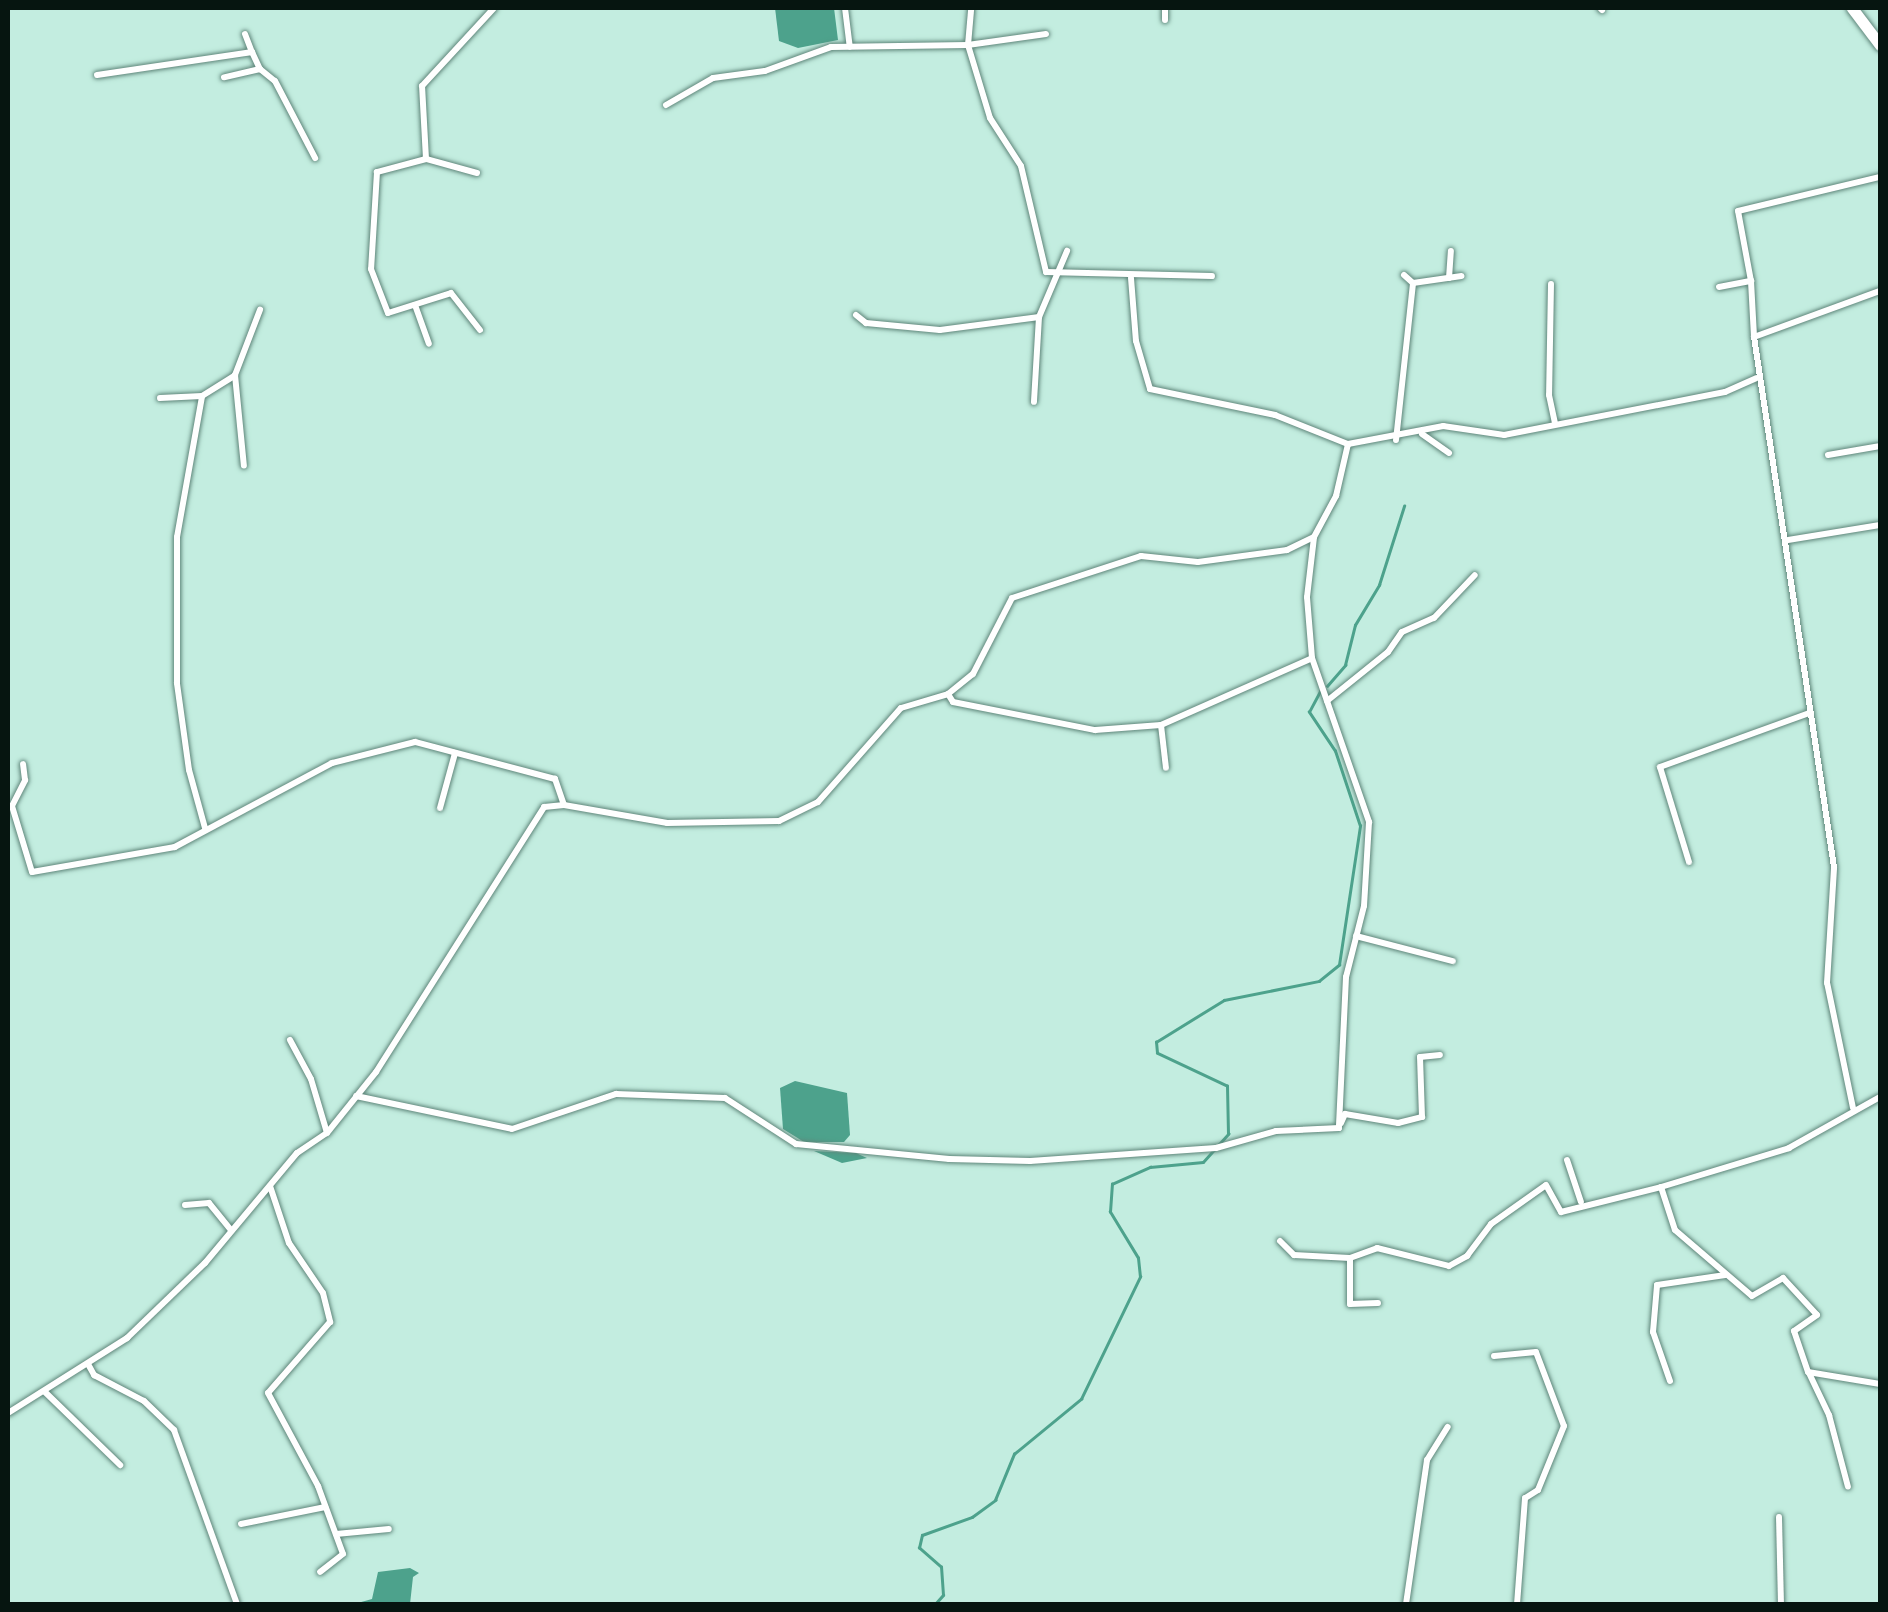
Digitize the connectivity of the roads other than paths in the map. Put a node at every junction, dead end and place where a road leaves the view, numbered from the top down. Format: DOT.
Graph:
graph roads {
  1 [pos="494,8"];
  2 [pos="844,8"];
  3 [pos="971,8"];
  4 [pos="1165,8"];
  5 [pos="1852,8"];
  6 [pos="1164,20"];
  7 [pos="1875,26"];
  8 [pos="245,34"];
  9 [pos="1046,34"];
  10 [pos="968,45"];
  11 [pos="1880,45"];
  12 [pos="850,47"];
  13 [pos="252,52"];
  14 [pos="260,69"];
  15 [pos="97,75"];
  16 [pos="224,77"];
  17 [pos="666,105"];
  18 [pos="315,158"];
  19 [pos="426,159"];
  20 [pos="477,173"];
  21 [pos="1880,177"];
  22 [pos="1452,251"];
  23 [pos="1067,252"];
  24 [pos="1404,275"];
  25 [pos="1061,276"];
  26 [pos="1212,276"];
  27 [pos="1461,276"];
  28 [pos="1131,278"];
  29 [pos="1449,278"];
  30 [pos="1751,281"];
  31 [pos="1412,283"];
  32 [pos="1551,284"];
  33 [pos="1719,286"];
  34 [pos="1880,291"];
  35 [pos="415,305"];
  36 [pos="260,310"];
  37 [pos="856,315"];
  38 [pos="1039,317"];
  39 [pos="480,330"];
  40 [pos="1754,337"];
  41 [pos="429,344"];
  42 [pos="235,375"];
  43 [pos="1756,378"];
  44 [pos="202,396"];
  45 [pos="160,398"];
  46 [pos="1034,402"];
  47 [pos="1555,423"];
  48 [pos="1420,433"];
  49 [pos="1396,440"];
  50 [pos="1348,444"];
  51 [pos="1880,446"];
  52 [pos="1449,453"];
  53 [pos="1828,455"];
  54 [pos="244,466"];
  55 [pos="1880,524"];
  56 [pos="1314,537"];
  57 [pos="1788,540"];
  58 [pos="1475,575"];
  59 [pos="1312,658"];
  60 [pos="948,694"];
  61 [pos="1327,701"];
  62 [pos="1809,713"];
  63 [pos="1162,725"];
  64 [pos="455,753"];
  65 [pos="23,764"];
  66 [pos="1166,768"];
  67 [pos="564,805"];
  68 [pos="440,808"];
  69 [pos="205,828"];
  70 [pos="1689,862"];
  71 [pos="1356,936"];
  72 [pos="1453,960"];
  73 [pos="290,1040"];
  74 [pos="1440,1055"];
  75 [pos="356,1096"];
  76 [pos="1880,1097"];
  77 [pos="1853,1108"];
  78 [pos="1338,1128"];
  79 [pos="327,1132"];
  80 [pos="1567,1160"];
  81 [pos="270,1186"];
  82 [pos="1661,1187"];
  83 [pos="1581,1202"];
  84 [pos="186,1205"];
  85 [pos="232,1231"];
  86 [pos="1280,1240"];
  87 [pos="1350,1258"];
  88 [pos="1727,1275"];
  89 [pos="1378,1303"];
  90 [pos="1494,1356"];
  91 [pos="88,1364"];
  92 [pos="1808,1372"];
  93 [pos="1670,1381"];
  94 [pos="1880,1384"];
  95 [pos="45,1392"];
  96 [pos="8,1414"];
  97 [pos="1448,1427"];
  98 [pos="120,1465"];
  99 [pos="1848,1487"];
  100 [pos="326,1507"];
  101 [pos="1779,1517"];
  102 [pos="240,1524"];
  103 [pos="389,1529"];
  104 [pos="335,1534"];
  105 [pos="320,1572"];
  106 [pos="237,1604"];
  107 [pos="1406,1604"];
  108 [pos="1517,1604"];
  109 [pos="1781,1604"];
  1 -- 19 [label="street"];
  2 -- 12 [label="street"];
  3 -- 10 [label="street"];
  4 -- 6 [label="street"];
  5 -- 7 [label="highway"];
  7 -- 11 [label="highway"];
  8 -- 13 [label="street"];
  9 -- 10 [label="street"];
  10 -- 12 [label="street"];
  10 -- 25 [label="street"];
  12 -- 17 [label="street"];
  13 -- 14 [label="street"];
  13 -- 15 [label="street"];
  14 -- 16 [label="street"];
  14 -- 18 [label="street"];
  19 -- 20 [label="street"];
  19 -- 35 [label="street"];
  21 -- 30 [label="street"];
  22 -- 29 [label="street"];
  23 -- 25 [label="street"];
  24 -- 31 [label="street"];
  25 -- 28 [label="street"];
  25 -- 38 [label="street"];
  26 -- 28 [label="street"];
  27 -- 29 [label="street"];
  28 -- 50 [label="street"];
  29 -- 31 [label="street"];
  30 -- 33 [label="street"];
  30 -- 40 [label="street"];
  31 -- 49 [label="street"];
  32 -- 47 [label="street"];
  34 -- 40 [label="street"];
  35 -- 39 [label="street"];
  35 -- 41 [label="street"];
  36 -- 42 [label="street"];
  37 -- 38 [label="street"];
  38 -- 46 [label="street"];
  40 -- 43 [label="street"];
  42 -- 44 [label="street"];
  42 -- 54 [label="street"];
  43 -- 47 [label="street"];
  43 -- 57 [label="street"];
  44 -- 45 [label="street"];
  44 -- 69 [label="street"];
  47 -- 48 [label="street"];
  48 -- 49 [label="street"];
  48 -- 52 [label="street"];
  49 -- 50 [label="street"];
  50 -- 56 [label="street"];
  51 -- 53 [label="street"];
  55 -- 57 [label="street"];
  56 -- 59 [label="street"];
  56 -- 60 [label="street"];
  57 -- 62 [label="street"];
  58 -- 61 [label="street"];
  59 -- 61 [label="street"];
  59 -- 63 [label="street"];
  60 -- 63 [label="street"];
  60 -- 67 [label="street"];
  61 -- 71 [label="street"];
  62 -- 70 [label="street"];
  62 -- 77 [label="street"];
  63 -- 66 [label="street"];
  64 -- 67 [label="street"];
  64 -- 68 [label="street"];
  64 -- 69 [label="street"];
  65 -- 69 [label="street"];
  67 -- 75 [label="street"];
  71 -- 72 [label="street"];
  71 -- 78 [label="street"];
  73 -- 79 [label="street"];
  74 -- 78 [label="street"];
  75 -- 78 [label="street"];
  75 -- 79 [label="street"];
  76 -- 77 [label="street"];
  77 -- 82 [label="street"];
  79 -- 81 [label="street"];
  80 -- 83 [label="street"];
  81 -- 85 [label="street"];
  81 -- 100 [label="street"];
  82 -- 83 [label="street"];
  82 -- 88 [label="street"];
  83 -- 87 [label="street"];
  84 -- 85 [label="street"];
  85 -- 91 [label="street"];
  86 -- 87 [label="street"];
  87 -- 89 [label="street"];
  88 -- 92 [label="street"];
  88 -- 93 [label="street"];
  90 -- 108 [label="street"];
  91 -- 95 [label="street"];
  91 -- 106 [label="street"];
  92 -- 94 [label="street"];
  92 -- 99 [label="street"];
  95 -- 96 [label="street"];
  95 -- 98 [label="street"];
  97 -- 107 [label="street"];
  100 -- 102 [label="street"];
  100 -- 104 [label="street"];
  101 -- 109 [label="street"];
  103 -- 104 [label="street"];
  104 -- 105 [label="street"];
}
